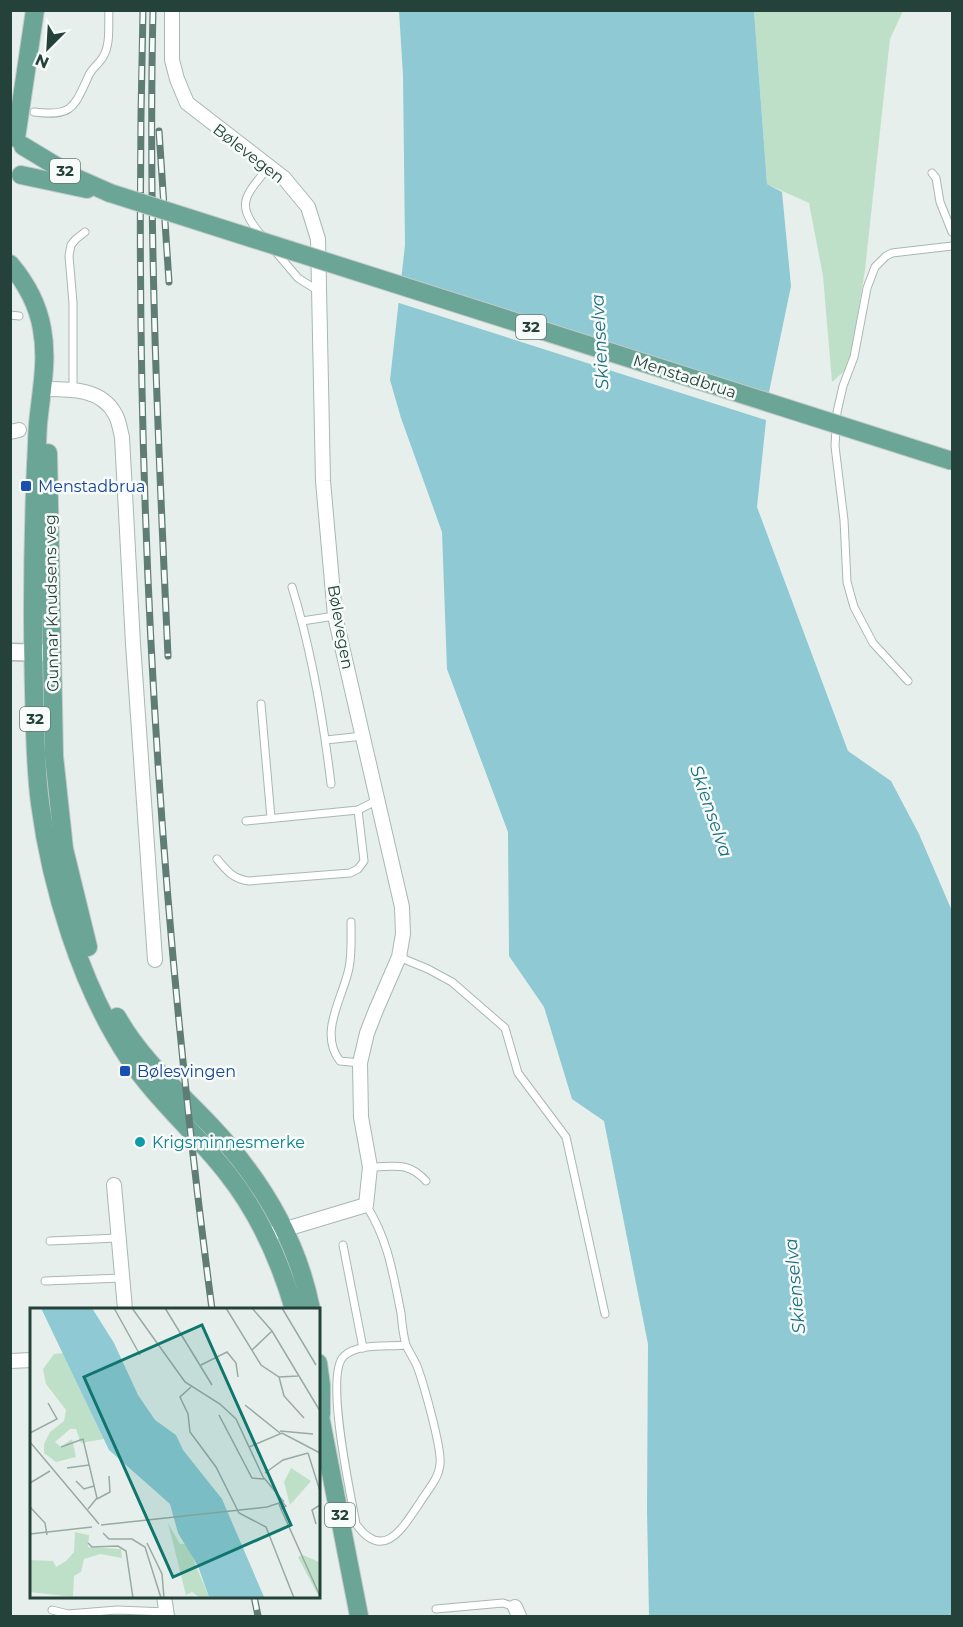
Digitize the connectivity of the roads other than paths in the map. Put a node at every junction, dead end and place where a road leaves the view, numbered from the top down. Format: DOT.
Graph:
graph roads {
  1 [pos="35,10"];
  2 [pos="109,10"];
  3 [pos="172,10"];
  4 [pos="29,44"];
  5 [pos="10,86"];
  6 [pos="34,112"];
  7 [pos="17,139"];
  8 [pos="270,165"];
  9 [pos="932,173"];
  10 [pos="14,181"];
  11 [pos="110,193"];
  12 [pos="85,232"];
  13 [pos="952,232"];
  14 [pos="952,246"];
  15 [pos="10,264"];
  16 [pos="320,292"];
  17 [pos="10,315"];
  18 [pos="19,316"];
  19 [pos="43,389"];
  20 [pos="73,390"];
  21 [pos="952,461"];
  22 [pos="292,588"];
  23 [pos="335,616"];
  24 [pos="302,621"];
  25 [pos="10,652"];
  26 [pos="42,653"];
  27 [pos="908,681"];
  28 [pos="261,704"];
  29 [pos="363,736"];
  30 [pos="326,740"];
  31 [pos="331,784"];
  32 [pos="378,800"];
  33 [pos="358,810"];
  34 [pos="271,818"];
  35 [pos="246,821"];
  36 [pos="217,859"];
  37 [pos="351,921"];
  38 [pos="399,957"];
  39 [pos="155,960"];
  40 [pos="118,1029"];
  41 [pos="360,1064"];
  42 [pos="370,1167"];
  43 [pos="426,1181"];
  44 [pos="114,1185"];
  45 [pos="366,1205"];
  46 [pos="285,1230"];
  47 [pos="266,1235"];
  48 [pos="118,1238"];
  49 [pos="50,1241"];
  50 [pos="343,1245"];
  51 [pos="122,1278"];
  52 [pos="45,1281"];
  53 [pos="125,1308"];
  54 [pos="294,1308"];
  55 [pos="311,1308"];
  56 [pos="605,1314"];
  57 [pos="406,1345"];
  58 [pos="363,1348"];
  59 [pos="30,1360"];
  60 [pos="10,1361"];
  61 [pos="320,1378"];
  62 [pos="320,1398"];
  63 [pos="320,1415"];
  64 [pos="164,1597"];
  65 [pos="436,1609"];
  66 [pos="52,1610"];
  67 [pos="517,1612"];
  68 [pos="167,1614"];
  69 [pos="358,1617"];
  1 -- 4 [label="main road, 32"];
  2 -- 6 [label="lane"];
  3 -- 8 [label="street, Bølevegen"];
  4 -- 5 [label="main road, 32"];
  4 -- 7 [label="main road, 32"];
  7 -- 10 [label="main road, 32"];
  7 -- 11 [label="main road, Menstadbrua / 32"];
  8 -- 16 [label="street, Bølevegen"];
  8 -- 16 [label="lane"];
  9 -- 13 [label="lane"];
  10 -- 11 [label="main road, Menstadbrua / 32"];
  11 -- 21 [label="main road, Menstadbrua / 32, bridge"];
  12 -- 20 [label="lane"];
  14 -- 27 [label="lane"];
  15 -- 19 [label="main road, Gunnar Knudsens veg / 32"];
  16 -- 23 [label="street, Bølevegen"];
  17 -- 18 [label="lane"];
  19 -- 20 [label="street"];
  19 -- 26 [label="main road, Gunnar Knudsens veg / 32"];
  20 -- 39 [label="street"];
  22 -- 24 [label="lane"];
  23 -- 24 [label="lane"];
  23 -- 29 [label="street, Bølevegen"];
  24 -- 30 [label="lane"];
  25 -- 26 [label="street"];
  26 -- 40 [label="main road, Gunnar Knudsens veg / 32"];
  28 -- 34 [label="lane"];
  29 -- 30 [label="lane"];
  29 -- 32 [label="street, Bølevegen"];
  30 -- 31 [label="lane"];
  32 -- 33 [label="lane"];
  32 -- 38 [label="street, Bølevegen"];
  33 -- 34 [label="lane"];
  33 -- 36 [label="lane"];
  34 -- 35 [label="lane"];
  37 -- 41 [label="lane"];
  38 -- 41 [label="street, Bølevegen"];
  38 -- 56 [label="lane"];
  40 -- 46 [label="main road, 32"];
  40 -- 47 [label="main road, 32"];
  41 -- 42 [label="street, Bølevegen"];
  42 -- 43 [label="lane"];
  42 -- 45 [label="street, Bølevegen"];
  44 -- 48 [label="street"];
  45 -- 46 [label="street"];
  45 -- 57 [label="lane"];
  46 -- 47 [label="street"];
  46 -- 55 [label="main road, 32"];
  47 -- 54 [label="main road, 32"];
  48 -- 49 [label="lane"];
  48 -- 51 [label="street"];
  50 -- 58 [label="lane"];
  51 -- 52 [label="lane"];
  51 -- 53 [label="street"];
  57 -- 58 [label="lane"];
  57 -- 58 [label="lane"];
  59 -- 60 [label="street"];
  61 -- 62 [label="main road, 32"];
  63 -- 69 [label="main road, 32"];
  64 -- 68 [label="street"];
  65 -- 67 [label="lane"];
  66 -- 68 [label="lane"];
}
